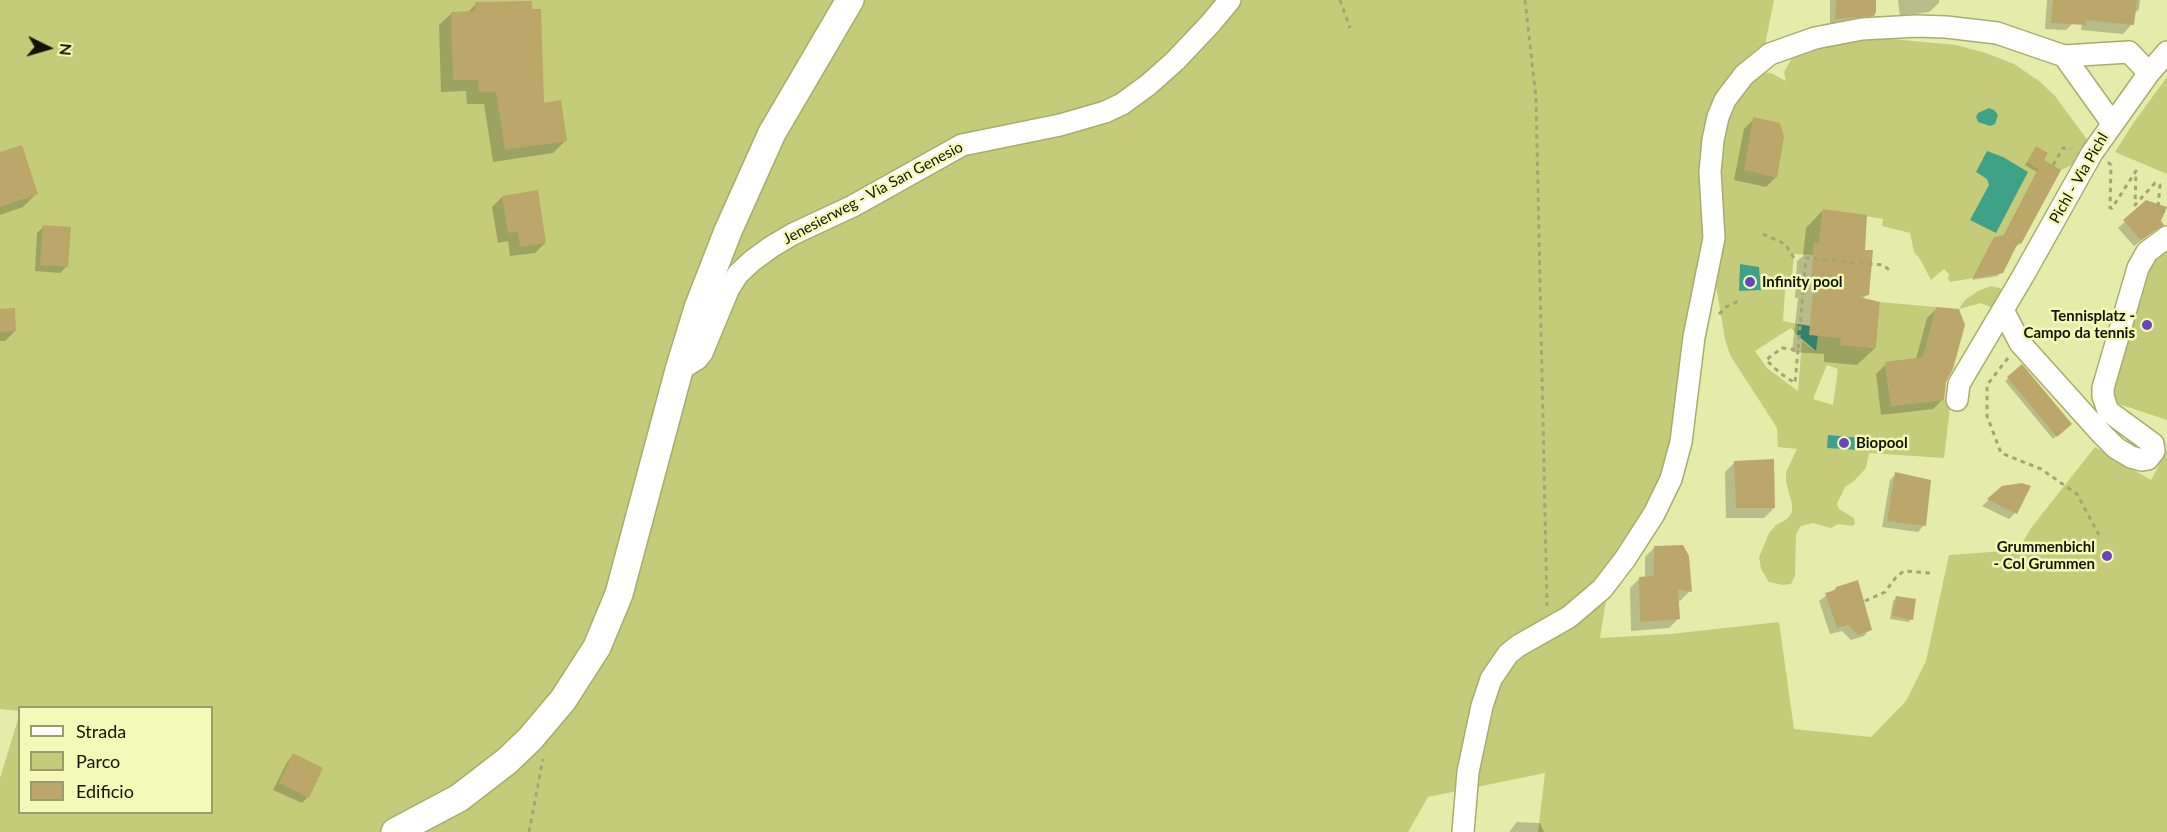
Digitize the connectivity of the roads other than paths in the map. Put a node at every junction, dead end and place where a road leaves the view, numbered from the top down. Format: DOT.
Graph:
graph roads {
  1 [pos="850,0"];
  2 [pos="1230,0"];
  3 [pos="2167,52"];
  4 [pos="2064,56"];
  5 [pos="2149,73"];
  6 [pos="2112,123"];
  7 [pos="2167,237"];
  8 [pos="2003,310"];
  9 [pos="679,370"];
  10 [pos="1957,400"];
  11 [pos="395,832"];
  12 [pos="1463,832"];
  1 -- 9 [label="main road"];
  2 -- 9 [label="street, Jenesierweg - Via San Genesio"];
  3 -- 5 [label="street, Pichl - Via Pichl"];
  4 -- 5 [label="street"];
  4 -- 6 [label="street"];
  4 -- 12 [label="street"];
  5 -- 6 [label="street, Pichl - Via Pichl"];
  6 -- 8 [label="street, Pichl - Via Pichl"];
  7 -- 8 [label="street"];
  8 -- 10 [label="street, Pichl - Via Pichl"];
  9 -- 11 [label="main road"];
}
